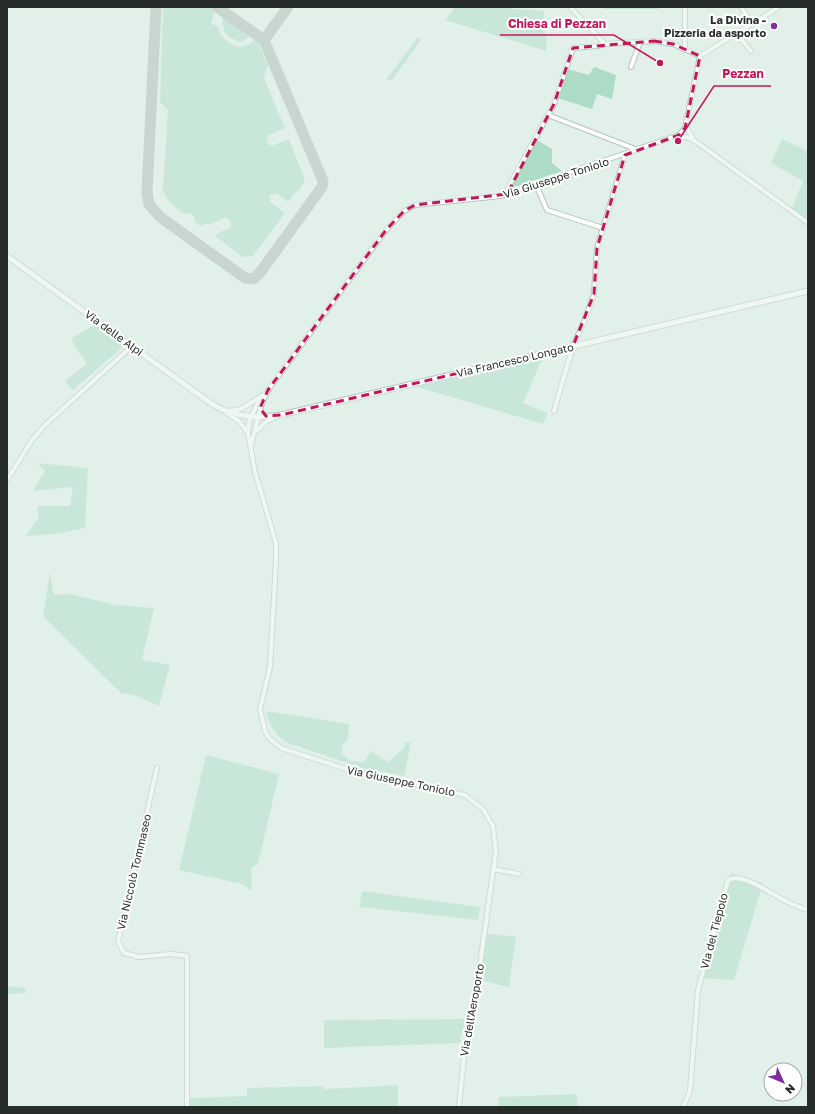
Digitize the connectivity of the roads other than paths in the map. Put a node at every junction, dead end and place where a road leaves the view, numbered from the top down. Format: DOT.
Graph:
graph roads {
  1 [pos="570,7"];
  2 [pos="685,7"];
  3 [pos="741,7"];
  4 [pos="780,7"];
  5 [pos="752,24"];
  6 [pos="736,33"];
  7 [pos="640,42"];
  8 [pos="605,44"];
  9 [pos="685,50"];
  10 [pos="751,51"];
  11 [pos="700,56"];
  12 [pos="631,67"];
  13 [pos="548,116"];
  14 [pos="686,124"];
  15 [pos="683,132"];
  16 [pos="690,135"];
  17 [pos="675,137"];
  18 [pos="686,137"];
  19 [pos="695,141"];
  20 [pos="638,150"];
  21 [pos="625,155"];
  22 [pos="536,185"];
  23 [pos="507,194"];
  24 [pos="808,223"];
  25 [pos="603,228"];
  26 [pos="7,256"];
  27 [pos="808,291"];
  28 [pos="132,346"];
  29 [pos="573,346"];
  30 [pos="268,390"];
  31 [pos="262,397"];
  32 [pos="260,408"];
  33 [pos="222,410"];
  34 [pos="554,411"];
  35 [pos="282,415"];
  36 [pos="251,417"];
  37 [pos="269,417"];
  38 [pos="258,418"];
  39 [pos="248,433"];
  40 [pos="255,433"];
  41 [pos="251,447"];
  42 [pos="7,480"];
  43 [pos="157,768"];
  44 [pos="493,869"];
  45 [pos="519,874"];
  46 [pos="808,910"];
  47 [pos="486,914"];
  48 [pos="188,1107"];
  49 [pos="459,1107"];
  50 [pos="684,1107"];
  1 -- 8 [label="street"];
  2 -- 9 [label="street"];
  3 -- 5 [label="street"];
  4 -- 5 [label="street"];
  5 -- 6 [label="street"];
  6 -- 10 [label="street"];
  6 -- 11 [label="street"];
  7 -- 8 [label="street"];
  7 -- 9 [label="street"];
  7 -- 12 [label="street"];
  8 -- 13 [label="street"];
  9 -- 11 [label="street"];
  11 -- 14 [label="street"];
  13 -- 20 [label="street"];
  13 -- 23 [label="street"];
  14 -- 15 [label="street"];
  14 -- 16 [label="street"];
  15 -- 16 [label="street"];
  15 -- 17 [label="street, Via Giuseppe Toniolo"];
  15 -- 18 [label="street"];
  16 -- 19 [label="street"];
  17 -- 18 [label="street"];
  17 -- 20 [label="street, Via Giuseppe Toniolo"];
  18 -- 19 [label="street"];
  19 -- 24 [label="street"];
  20 -- 21 [label="street, Via Giuseppe Toniolo"];
  21 -- 22 [label="street, Via Giuseppe Toniolo"];
  21 -- 25 [label="street"];
  22 -- 23 [label="street, Via Giuseppe Toniolo"];
  22 -- 25 [label="street"];
  23 -- 30 [label="street, Via Giuseppe Toniolo"];
  25 -- 29 [label="street"];
  26 -- 28 [label="main road, Via delle Alpi"];
  27 -- 29 [label="main road, Via Francesco Longato"];
  28 -- 33 [label="main road, Via delle Alpi"];
  28 -- 42 [label="street"];
  29 -- 34 [label="street"];
  29 -- 35 [label="main road, Via Francesco Longato"];
  30 -- 31 [label="street, Via Giuseppe Toniolo"];
  30 -- 32 [label="street, Via Giuseppe Toniolo"];
  31 -- 33 [label="street, Via Giuseppe Toniolo"];
  31 -- 36 [label="street, Via Giuseppe Toniolo"];
  32 -- 37 [label="street"];
  32 -- 38 [label="street, Via Giuseppe Toniolo"];
  33 -- 36 [label="main road, Via Francesco Longato"];
  33 -- 39 [label="street"];
  35 -- 37 [label="main road, Via Francesco Longato"];
  35 -- 40 [label="street"];
  36 -- 38 [label="main road, Via Francesco Longato"];
  36 -- 39 [label="street, Via Giuseppe Toniolo"];
  37 -- 38 [label="main road, Via Francesco Longato"];
  38 -- 40 [label="street, Via Giuseppe Toniolo"];
  39 -- 41 [label="street, Via Giuseppe Toniolo"];
  40 -- 41 [label="street, Via Giuseppe Toniolo"];
  41 -- 44 [label="street, Via Giuseppe Toniolo"];
  43 -- 48 [label="street, Via Niccolò Tommaseo"];
  44 -- 45 [label="street"];
  44 -- 47 [label="street, Via Giuseppe Toniolo"];
  46 -- 50 [label="street, Via del Tiepolo"];
  47 -- 49 [label="street, Via dell'Aeroporto"];
}
